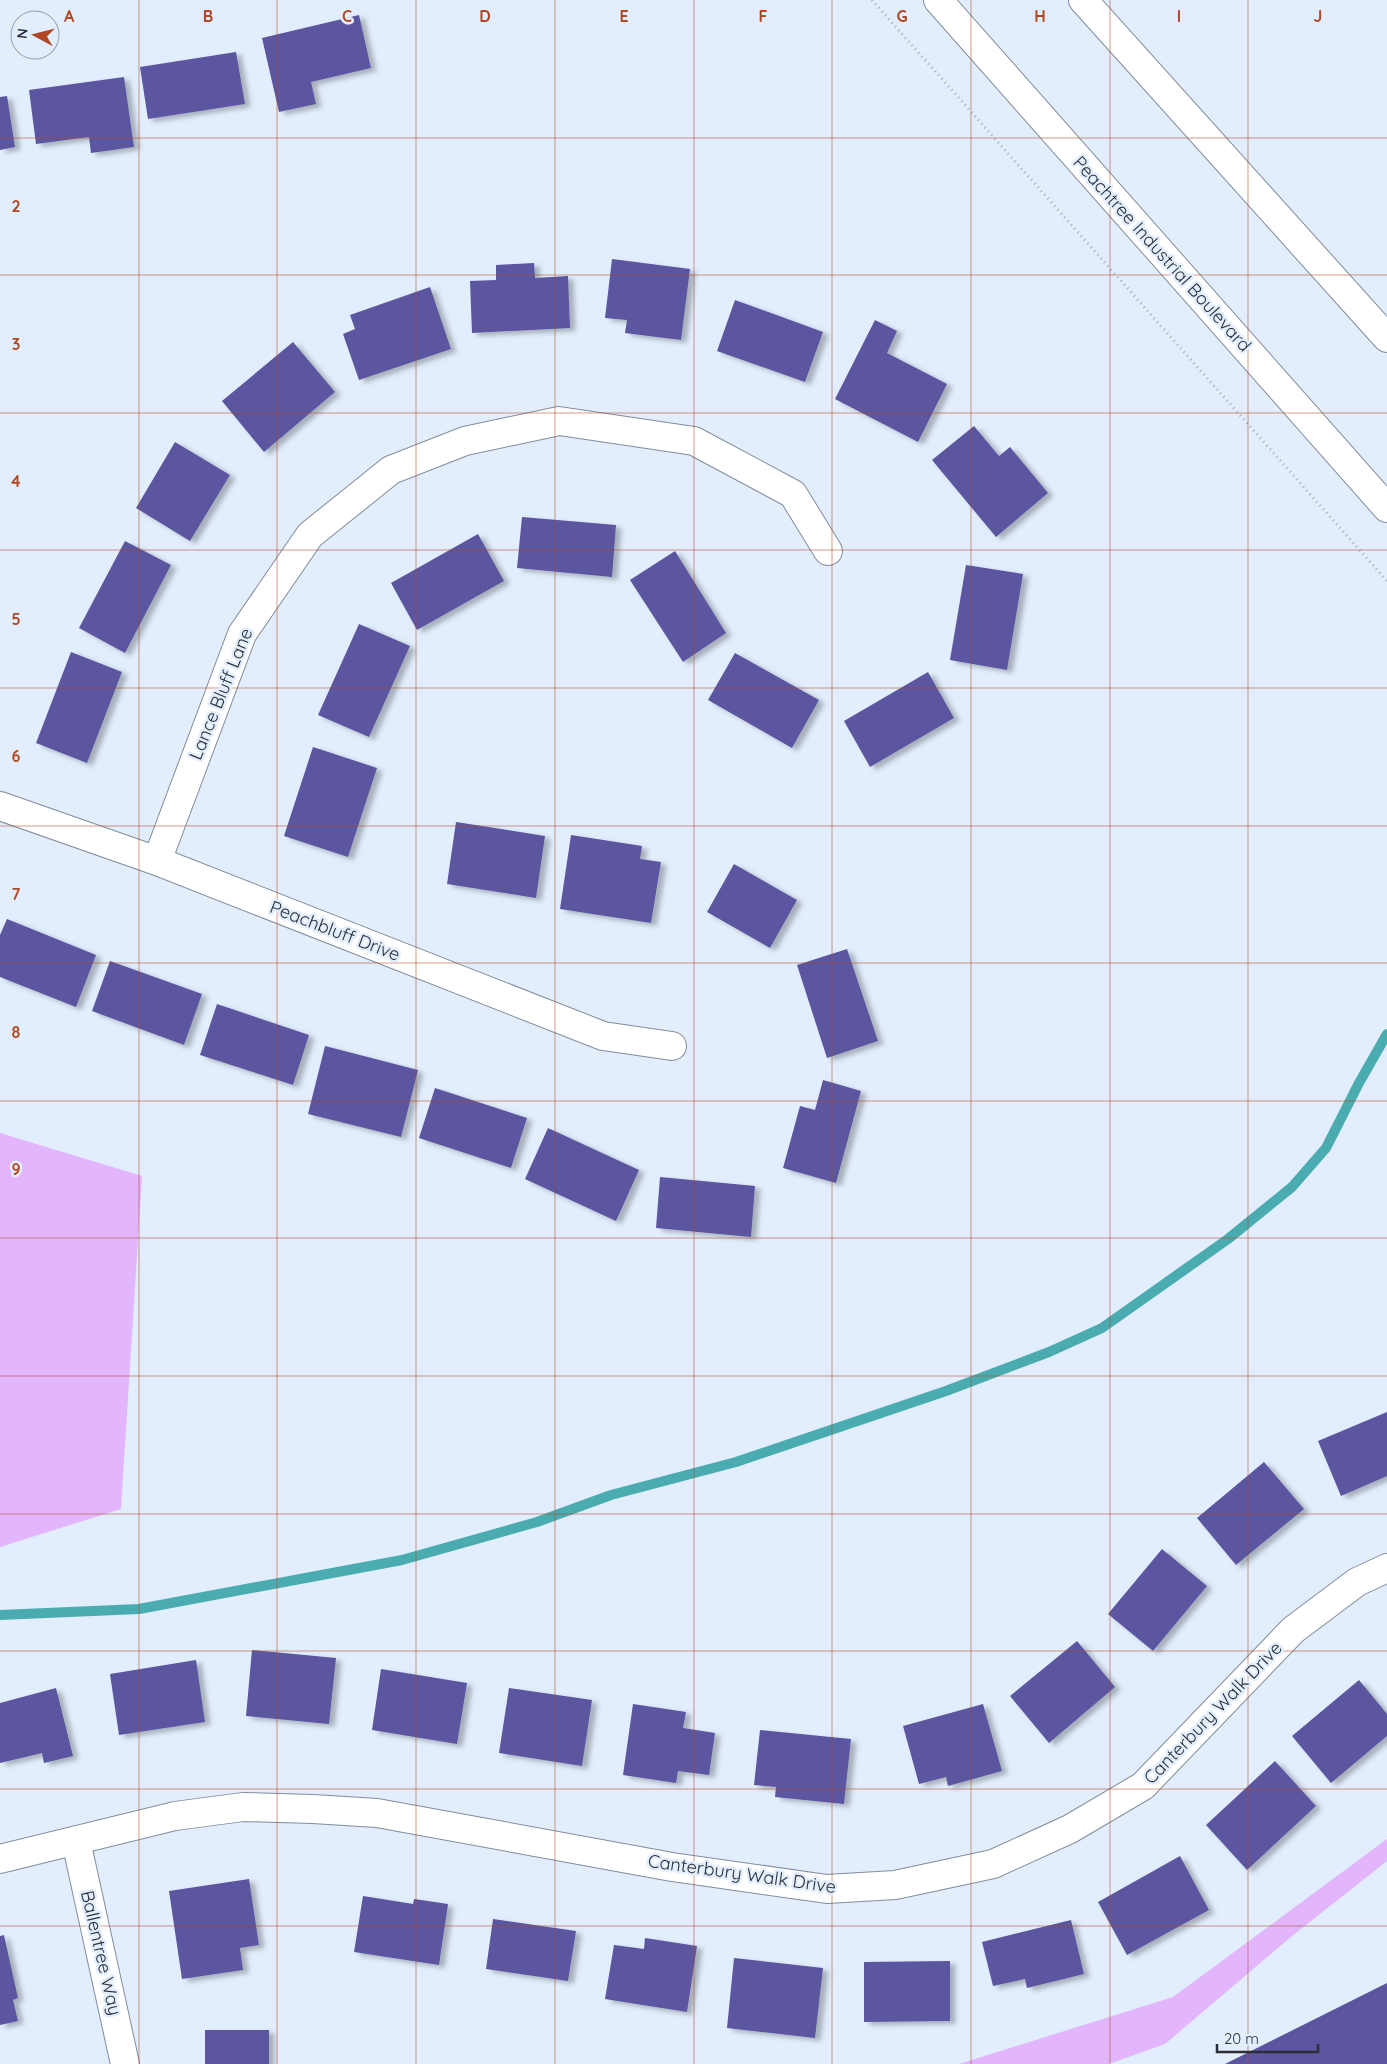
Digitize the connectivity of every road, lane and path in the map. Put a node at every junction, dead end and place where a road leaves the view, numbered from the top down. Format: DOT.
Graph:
graph roads {
  1 [pos="872,0"];
  2 [pos="938,0"];
  3 [pos="1083,0"];
  4 [pos="1387,338"];
  5 [pos="1387,508"];
  6 [pos="828,551"];
  7 [pos="1387,581"];
  8 [pos="0,806"];
  9 [pos="157,861"];
  10 [pos="672,1046"];
  11 [pos="1387,1568"];
  12 [pos="76,1841"];
  13 [pos="0,1859"];
  14 [pos="125,2064"];
  1 -- 7 [label="path"];
  2 -- 5 [label="main road, Peachtree Industrial Boulevard"];
  3 -- 4 [label="main road"];
  6 -- 9 [label="main road, Lance Bluff Lane"];
  8 -- 9 [label="main road, Peachbluff Drive"];
  9 -- 10 [label="main road, Peachbluff Drive"];
  11 -- 12 [label="main road, Canterbury Walk Drive"];
  12 -- 13 [label="main road, Canterbury Walk Drive"];
  12 -- 14 [label="main road, Ballentree Way"];
}
